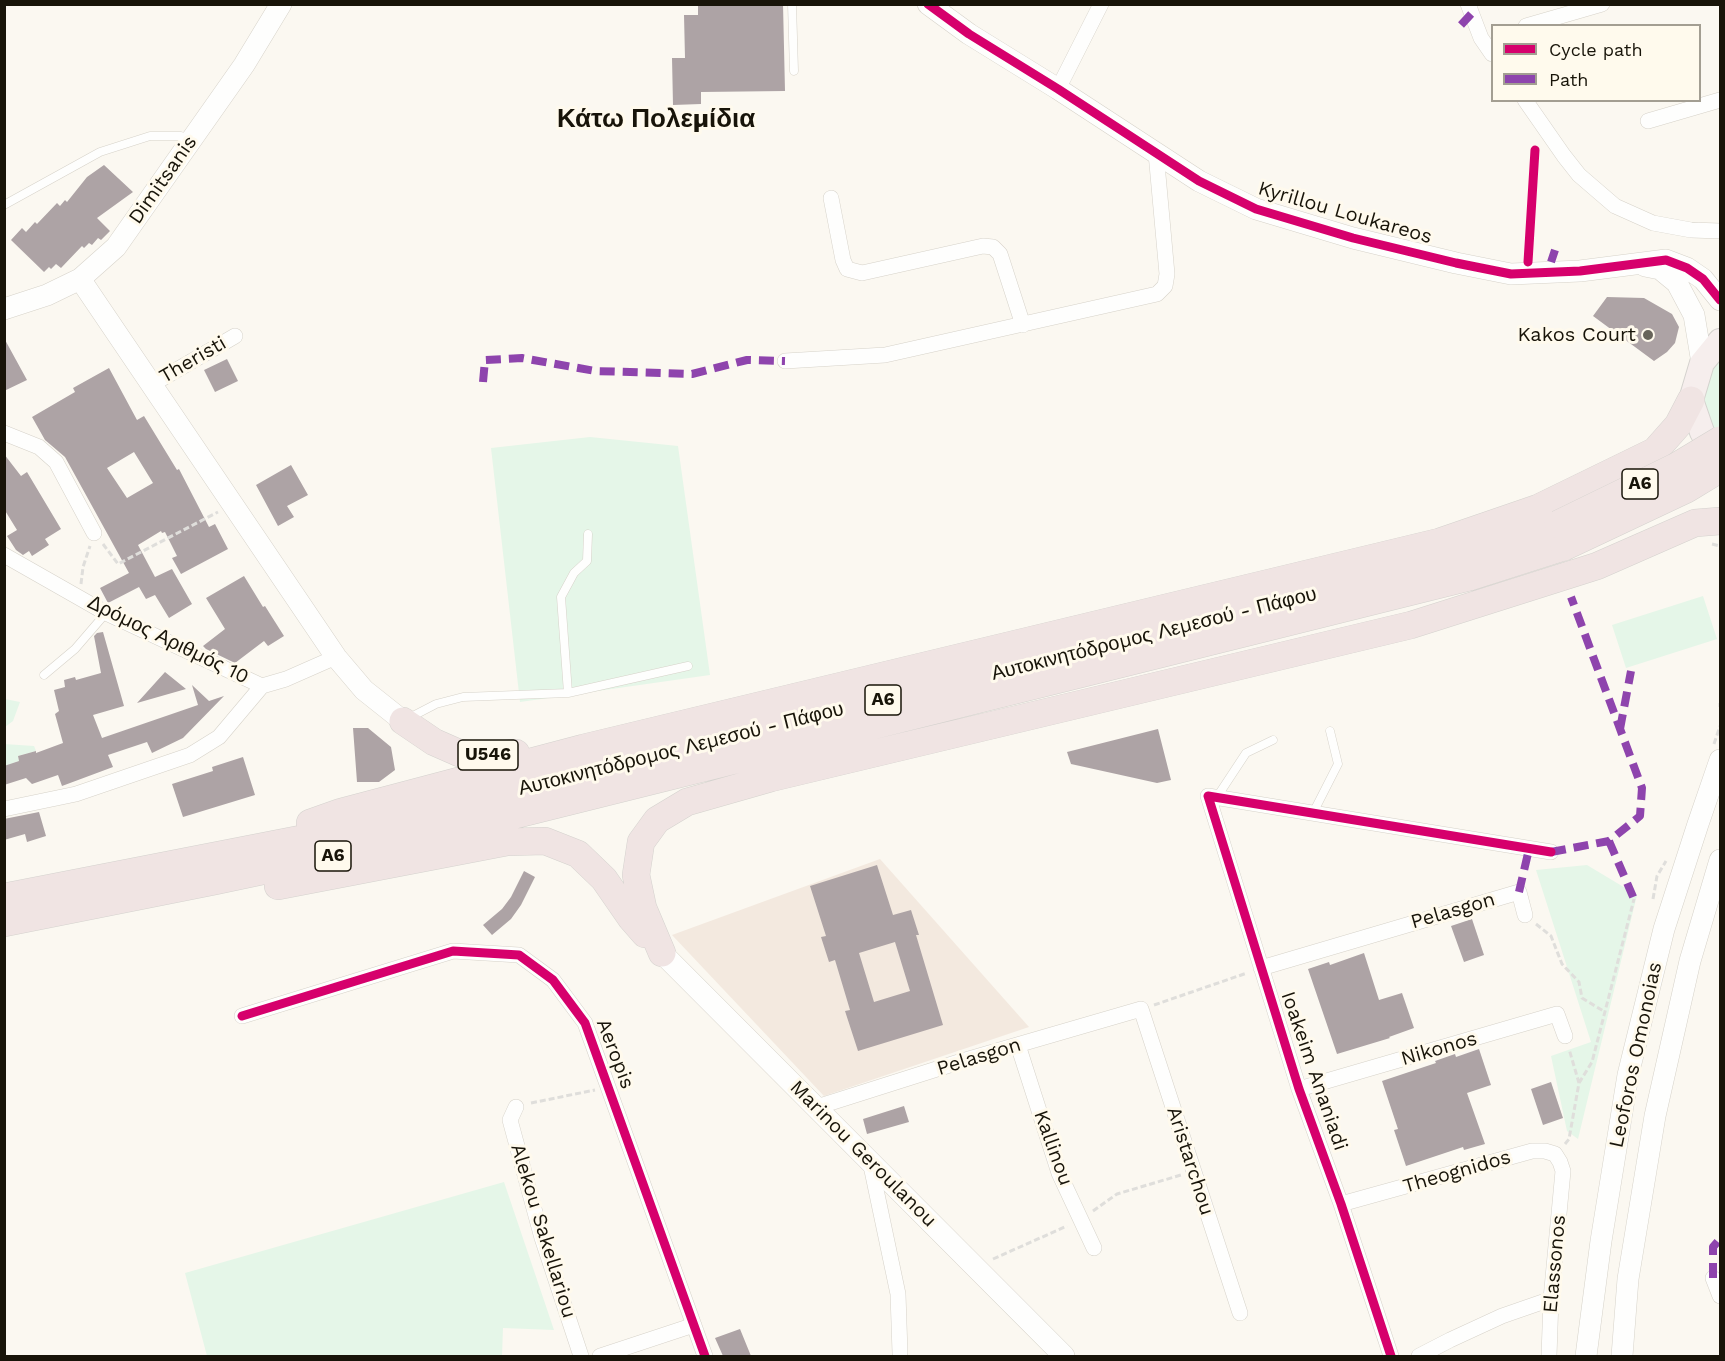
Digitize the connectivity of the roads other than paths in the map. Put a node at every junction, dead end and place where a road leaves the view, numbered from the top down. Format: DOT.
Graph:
graph roads {
  1 [pos="280,4"];
  2 [pos="792,4"];
  3 [pos="928,4"];
  4 [pos="1101,4"];
  5 [pos="1468,4"];
  6 [pos="1602,4"];
  7 [pos="1533,24"];
  8 [pos="1487,36"];
  9 [pos="794,71"];
  10 [pos="1058,89"];
  11 [pos="1720,100"];
  12 [pos="1526,102"];
  13 [pos="1648,121"];
  14 [pos="192,140"];
  15 [pos="1156,153"];
  16 [pos="831,198"];
  17 [pos="4,205"];
  18 [pos="1720,231"];
  19 [pos="1636,263"];
  20 [pos="80,279"];
  21 [pos="1720,300"];
  22 [pos="4,309"];
  23 [pos="1023,325"];
  24 [pos="235,336"];
  25 [pos="1720,341"];
  26 [pos="785,361"];
  27 [pos="1702,363"];
  28 [pos="151,384"];
  29 [pos="1691,400"];
  30 [pos="4,433"];
  31 [pos="1720,440"];
  32 [pos="1720,468"];
  33 [pos="1720,522"];
  34 [pos="94,533"];
  35 [pos="588,534"];
  36 [pos="1561,536"];
  37 [pos="4,555"];
  38 [pos="106,613"];
  39 [pos="336,657"];
  40 [pos="688,666"];
  41 [pos="44,675"];
  42 [pos="262,686"];
  43 [pos="568,693"];
  44 [pos="403,721"];
  45 [pos="1330,731"];
  46 [pos="1273,740"];
  47 [pos="583,748"];
  48 [pos="1720,760"];
  49 [pos="771,778"];
  50 [pos="1213,797"];
  51 [pos="4,809"];
  52 [pos="1313,813"];
  53 [pos="451,831"];
  54 [pos="1551,852"];
  55 [pos="204,859"];
  56 [pos="1720,860"];
  57 [pos="4,897"];
  58 [pos="1526,915"];
  59 [pos="4,923"];
  60 [pos="4,934"];
  61 [pos="662,953"];
  62 [pos="1261,968"];
  63 [pos="1141,1009"];
  64 [pos="242,1016"];
  65 [pos="1565,1036"];
  66 [pos="1018,1045"];
  67 [pos="1299,1089"];
  68 [pos="516,1107"];
  69 [pos="817,1107"];
  70 [pos="1554,1155"];
  71 [pos="870,1161"];
  72 [pos="1341,1204"];
  73 [pos="1094,1248"];
  74 [pos="1713,1278"];
  75 [pos="1720,1296"];
  76 [pos="1551,1299"];
  77 [pos="1240,1313"];
  78 [pos="694,1325"];
  79 [pos="900,1353"];
  80 [pos="581,1356"];
  81 [pos="600,1356"];
  82 [pos="705,1356"];
  83 [pos="1062,1356"];
  84 [pos="1391,1356"];
  85 [pos="1419,1356"];
  86 [pos="1549,1356"];
  87 [pos="1586,1356"];
  88 [pos="1622,1356"];
  1 -- 14 [label="street, Dimitsanis"];
  2 -- 9 [label="lane"];
  3 -- 10 [label="street, Kyrillou Loukareos"];
  4 -- 10 [label="street"];
  5 -- 8 [label="street"];
  6 -- 7 [label="street"];
  10 -- 15 [label="street, Kyrillou Loukareos"];
  11 -- 13 [label="street"];
  12 -- 18 [label="street"];
  14 -- 17 [label="lane"];
  14 -- 20 [label="street, Dimitsanis"];
  15 -- 19 [label="street, Kyrillou Loukareos"];
  15 -- 23 [label="street"];
  16 -- 23 [label="street"];
  19 -- 21 [label="street, Kyrillou Loukareos"];
  19 -- 27 [label="street, Kyrillou Loukareos"];
  20 -- 22 [label="street, Dimitsanis"];
  20 -- 28 [label="street, U546"];
  23 -- 26 [label="street"];
  24 -- 28 [label="street, Theristi"];
  25 -- 27 [label="main road"];
  27 -- 29 [label="main road"];
  28 -- 39 [label="street, U546"];
  29 -- 32 [label="main road"];
  29 -- 47 [label="highway"];
  30 -- 34 [label="street"];
  31 -- 36 [label="highway, Αυτοκινητόδρομος Λεμεσού - Πάφου / A6, bridge"];
  32 -- 36 [label="highway, Αυτοκινητόδρομος Λεμεσού - Πάφου / A6, bridge"];
  33 -- 49 [label="highway"];
  35 -- 43 [label="lane"];
  36 -- 53 [label="highway, Αυτοκινητόδρομος Λεμεσού - Πάφου / A6"];
  36 -- 55 [label="highway, Αυτοκινητόδρομος Λεμεσού - Πάφου / A6"];
  37 -- 38 [label="street, Δρόμος Αριθμός 10"];
  38 -- 41 [label="lane"];
  38 -- 42 [label="street, Δρόμος Αριθμός 10"];
  39 -- 42 [label="street, Δρόμος Αριθμός 10"];
  39 -- 44 [label="street, U546"];
  40 -- 43 [label="lane"];
  42 -- 51 [label="street"];
  43 -- 44 [label="lane"];
  44 -- 47 [label="highway, U546"];
  45 -- 52 [label="lane"];
  46 -- 50 [label="lane"];
  47 -- 55 [label="highway"];
  48 -- 87 [label="street, Leoforos Omonoias"];
  49 -- 53 [label="highway"];
  49 -- 61 [label="highway"];
  50 -- 52 [label="street"];
  50 -- 62 [label="street, Ioakeim Ananiadi"];
  52 -- 54 [label="street"];
  53 -- 59 [label="highway, Αυτοκινητόδρομος Λεμεσού - Πάφου / A6"];
  55 -- 57 [label="highway, Αυτοκινητόδρομος Λεμεσού - Πάφου / A6"];
  56 -- 88 [label="street, Leoforos Omonoias"];
  58 -- 62 [label="street, Pelasgon"];
  60 -- 61 [label="highway"];
  61 -- 69 [label="street, Marinou Geroulanou"];
  62 -- 67 [label="street, Ioakeim Ananiadi"];
  63 -- 66 [label="street, Pelasgon"];
  63 -- 77 [label="street, Aristarchou"];
  64 -- 78 [label="street, Aeropis"];
  65 -- 67 [label="street, Nikonos"];
  66 -- 69 [label="street, Pelasgon"];
  66 -- 73 [label="street, Kallinou"];
  67 -- 72 [label="street, Ioakeim Ananiadi"];
  68 -- 80 [label="street, Alekou Sakellariou"];
  69 -- 71 [label="street, Marinou Geroulanou"];
  70 -- 72 [label="street, Theognidos"];
  70 -- 76 [label="street, Elassonos"];
  71 -- 79 [label="street"];
  71 -- 83 [label="street, Marinou Geroulanou"];
  72 -- 84 [label="street, Ioakeim Ananiadi"];
  74 -- 75 [label="street"];
  76 -- 85 [label="street"];
  76 -- 86 [label="street, Elassonos"];
  78 -- 81 [label="street"];
  78 -- 82 [label="street, Aeropis"];
}
